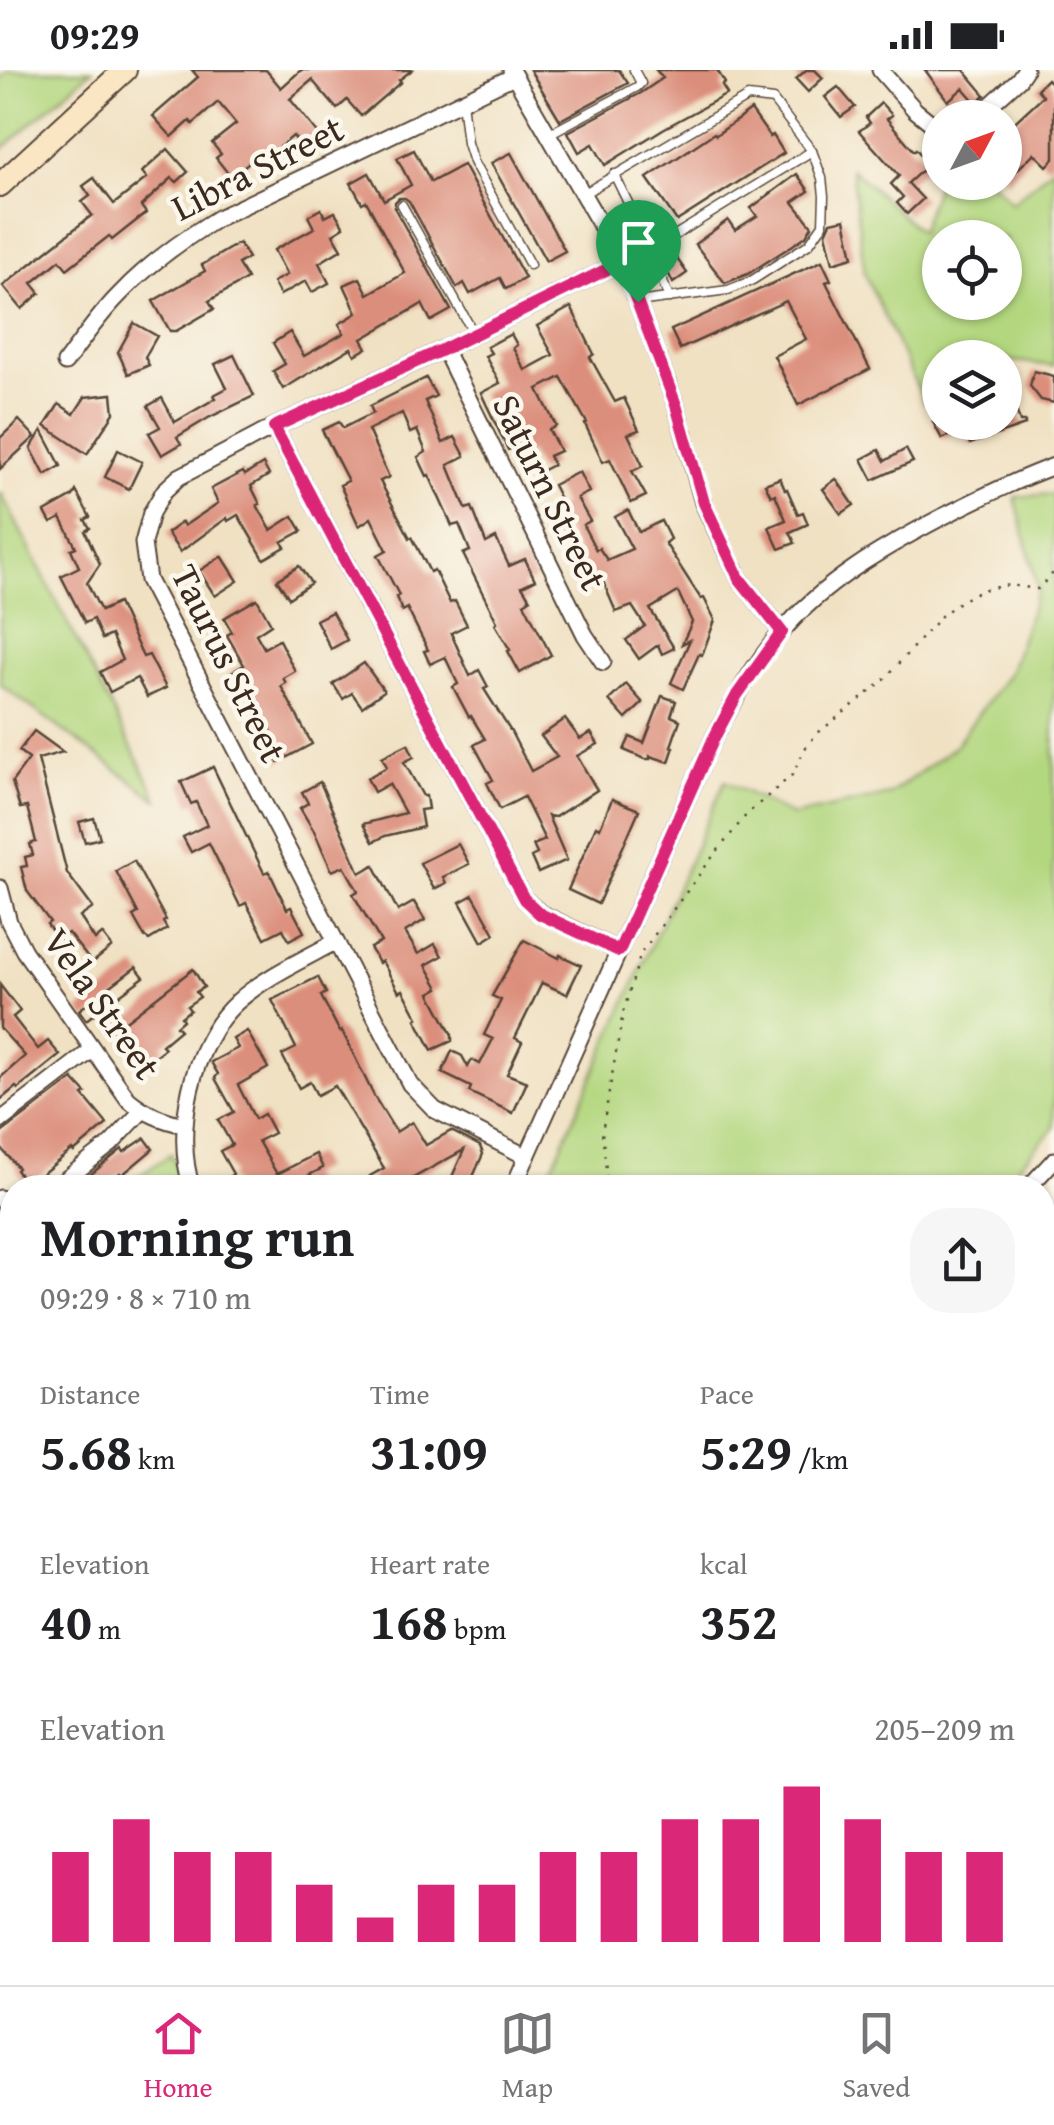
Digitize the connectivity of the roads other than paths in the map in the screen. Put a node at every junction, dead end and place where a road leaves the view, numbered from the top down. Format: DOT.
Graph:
graph roads {
  1 [pos="124,70"];
  2 [pos="634,70"];
  3 [pos="880,70"];
  4 [pos="1024,70"];
  5 [pos="512,73"];
  6 [pos="996,100"];
  7 [pos="462,101"];
  8 [pos="922,116"];
  9 [pos="548,134"];
  10 [pos="812,151"];
  11 [pos="614,174"];
  12 [pos="0,185"];
  13 [pos="583,194"];
  14 [pos="402,206"];
  15 [pos="650,250"];
  16 [pos="622,262"];
  17 [pos="530,265"];
  18 [pos="669,298"];
  19 [pos="638,302"];
  20 [pos="474,334"];
  21 [pos="444,349"];
  22 [pos="65,363"];
  23 [pos="274,427"];
  24 [pos="1054,466"];
  25 [pos="782,632"];
  26 [pos="603,662"];
  27 [pos="0,888"];
  28 [pos="335,942"];
  29 [pos="619,951"];
  30 [pos="92,1050"];
  31 [pos="142,1111"];
  32 [pos="0,1120"];
  33 [pos="184,1125"];
  34 [pos="527,1157"];
  35 [pos="72,1175"];
  36 [pos="189,1175"];
  37 [pos="519,1175"];
  1 -- 12 [label="main road"];
  2 -- 9 [label="lane"];
  3 -- 8 [label="street"];
  4 -- 6 [label="street"];
  5 -- 7 [label="street, Libra Street"];
  5 -- 9 [label="street"];
  7 -- 17 [label="lane"];
  7 -- 22 [label="street, Libra Street"];
  9 -- 13 [label="street"];
  10 -- 11 [label="lane"];
  10 -- 15 [label="lane"];
  10 -- 18 [label="lane"];
  11 -- 13 [label="lane"];
  11 -- 15 [label="lane"];
  13 -- 16 [label="street"];
  14 -- 20 [label="lane"];
  15 -- 18 [label="lane"];
  16 -- 19 [label="street"];
  16 -- 20 [label="street, Taurus Street"];
  18 -- 19 [label="lane"];
  19 -- 25 [label="street"];
  20 -- 21 [label="street, Taurus Street"];
  21 -- 23 [label="street, Taurus Street"];
  21 -- 26 [label="street, Saturn Street"];
  23 -- 28 [label="street, Taurus Street"];
  23 -- 29 [label="street"];
  24 -- 25 [label="street"];
  25 -- 29 [label="street"];
  27 -- 30 [label="street, Vela Street"];
  28 -- 33 [label="street"];
  28 -- 34 [label="street, Taurus Street"];
  29 -- 34 [label="street"];
  30 -- 31 [label="street, Vela Street"];
  30 -- 32 [label="street"];
  31 -- 33 [label="street, Vela Street"];
  31 -- 35 [label="street"];
  33 -- 36 [label="street"];
  34 -- 37 [label="street"];
}
